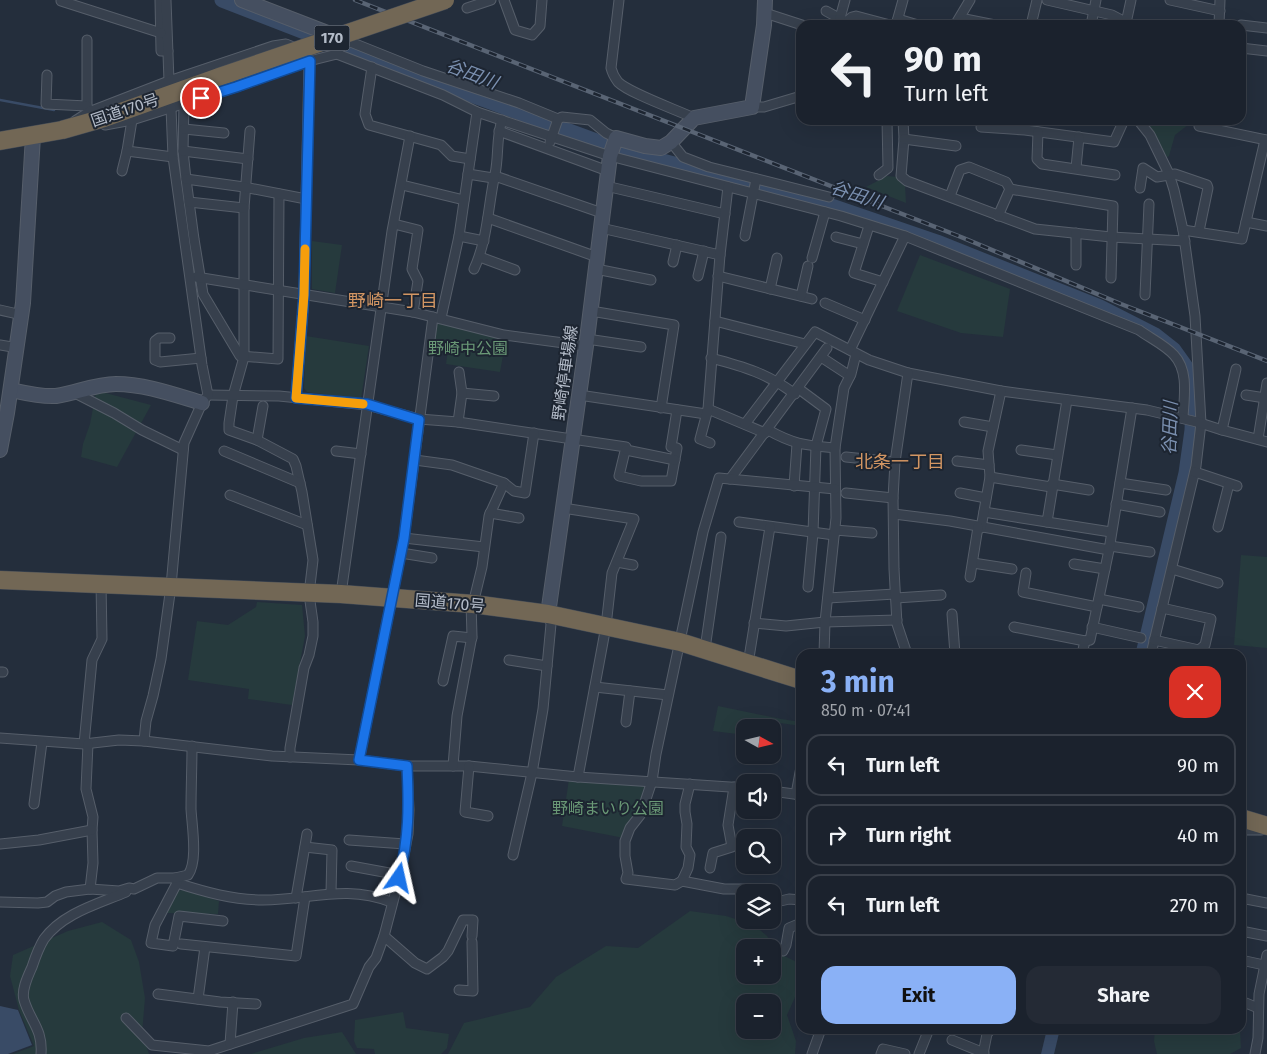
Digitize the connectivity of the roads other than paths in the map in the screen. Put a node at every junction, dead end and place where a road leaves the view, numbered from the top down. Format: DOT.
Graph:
graph roads {
  1 [pos="160,0"];
  2 [pos="166,0"];
  3 [pos="242,0"];
  4 [pos="445,0"];
  5 [pos="491,0"];
  6 [pos="504,0"];
  7 [pos="542,0"];
  8 [pos="619,0"];
  9 [pos="845,0"];
  10 [pos="903,0"];
  11 [pos="1037,0"];
  12 [pos="1047,0"];
  13 [pos="1096,0"];
  14 [pos="1131,0"];
  15 [pos="1170,0"];
  16 [pos="1220,0"];
  17 [pos="61,1"];
  18 [pos="967,1"];
  19 [pos="765,6"];
  20 [pos="467,8"];
  21 [pos="1094,10"];
  22 [pos="1220,11"];
  23 [pos="826,12"];
  24 [pos="840,18"];
  25 [pos="843,20"];
  26 [pos="848,20"];
  27 [pos="878,20"];
  28 [pos="895,20"];
  29 [pos="958,20"];
  30 [pos="1032,20"];
  31 [pos="1092,20"];
  32 [pos="1121,20"];
  33 [pos="1128,20"];
  34 [pos="1219,20"];
  35 [pos="796,22"];
  36 [pos="1246,26"];
  37 [pos="1267,28"];
  38 [pos="161,33"];
  39 [pos="343,39"];
  40 [pos="87,40"];
  41 [pos="1246,49"];
  42 [pos="168,51"];
  43 [pos="1267,51"];
  44 [pos="337,54"];
  45 [pos="310,61"];
  46 [pos="372,67"];
  47 [pos="47,75"];
  48 [pos="169,82"];
  49 [pos="796,97"];
  50 [pos="184,103"];
  51 [pos="752,107"];
  52 [pos="171,108"];
  53 [pos="88,109"];
  54 [pos="477,112"];
  55 [pos="694,118"];
  56 [pos="132,120"];
  57 [pos="502,120"];
  58 [pos="888,125"];
  59 [pos="903,125"];
  60 [pos="1122,125"];
  61 [pos="1142,125"];
  62 [pos="1199,125"];
  63 [pos="555,127"];
  64 [pos="981,127"];
  65 [pos="184,129"];
  66 [pos="62,130"];
  67 [pos="250,130"];
  68 [pos="498,132"];
  69 [pos="1038,132"];
  70 [pos="224,133"];
  71 [pos="33,136"];
  72 [pos="410,136"];
  73 [pos="1080,137"];
  74 [pos="904,139"];
  75 [pos="1266,140"];
  76 [pos="0,141"];
  77 [pos="671,142"];
  78 [pos="956,146"];
  79 [pos="613,147"];
  80 [pos="547,148"];
  81 [pos="127,151"];
  82 [pos="184,151"];
  83 [pos="173,157"];
  84 [pos="248,159"];
  85 [pos="470,159"];
  86 [pos="1076,168"];
  87 [pos="122,171"];
  88 [pos="608,171"];
  89 [pos="468,174"];
  90 [pos="1169,174"];
  91 [pos="879,175"];
  92 [pos="1115,175"];
  93 [pos="494,177"];
  94 [pos="186,179"];
  95 [pos="756,179"];
  96 [pos="402,185"];
  97 [pos="606,186"];
  98 [pos="245,187"];
  99 [pos="728,187"];
  100 [pos="1140,188"];
  101 [pos="1010,189"];
  102 [pos="753,193"];
  103 [pos="279,194"];
  104 [pos="950,196"];
  105 [pos="829,197"];
  106 [pos="306,199"];
  107 [pos="464,200"];
  108 [pos="189,202"];
  109 [pos="1149,204"];
  110 [pos="244,208"];
  111 [pos="825,212"];
  112 [pos="602,213"];
  113 [pos="725,214"];
  114 [pos="998,216"];
  115 [pos="488,218"];
  116 [pos="1246,222"];
  117 [pos="394,224"];
  118 [pos="1267,226"];
  119 [pos="601,228"];
  120 [pos="868,229"];
  121 [pos="1183,230"];
  122 [pos="1198,231"];
  123 [pos="1076,233"];
  124 [pos="459,236"];
  125 [pos="745,236"];
  126 [pos="836,236"];
  127 [pos="905,236"];
  128 [pos="1111,237"];
  129 [pos="1147,238"];
  130 [pos="484,241"];
  131 [pos="1185,241"];
  132 [pos="863,244"];
  133 [pos="677,245"];
  134 [pos="704,251"];
  135 [pos="720,255"];
  136 [pos="480,257"];
  137 [pos="777,258"];
  138 [pos="673,262"];
  139 [pos="596,263"];
  140 [pos="1076,264"];
  141 [pos="474,269"];
  142 [pos="515,270"];
  143 [pos="698,276"];
  144 [pos="718,276"];
  145 [pos="190,277"];
  146 [pos="200,278"];
  147 [pos="1111,278"];
  148 [pos="651,280"];
  149 [pos="883,282"];
  150 [pos="244,284"];
  151 [pos="770,289"];
  152 [pos="279,290"];
  153 [pos="304,295"];
  154 [pos="1145,295"];
  155 [pos="801,296"];
  156 [pos="812,299"];
  157 [pos="825,303"];
  158 [pos="381,308"];
  159 [pos="0,310"];
  160 [pos="591,311"];
  161 [pos="413,312"];
  162 [pos="22,315"];
  163 [pos="437,318"];
  164 [pos="865,320"];
  165 [pos="715,322"];
  166 [pos="170,338"];
  167 [pos="587,343"];
  168 [pos="806,344"];
  169 [pos="0,345"];
  170 [pos="18,348"];
  171 [pos="641,348"];
  172 [pos="827,348"];
  173 [pos="853,352"];
  174 [pos="244,357"];
  175 [pos="821,357"];
  176 [pos="201,358"];
  177 [pos="711,358"];
  178 [pos="1236,369"];
  179 [pos="459,372"];
  180 [pos="908,373"];
  181 [pos="850,376"];
  182 [pos="777,381"];
  183 [pos="1267,383"];
  184 [pos="11,390"];
  185 [pos="1000,391"];
  186 [pos="72,392"];
  187 [pos="797,392"];
  188 [pos="462,393"];
  189 [pos="1246,395"];
  190 [pos="233,396"];
  191 [pos="494,396"];
  192 [pos="579,396"];
  193 [pos="296,398"];
  194 [pos="1265,398"];
  195 [pos="205,399"];
  196 [pos="1067,400"];
  197 [pos="367,404"];
  198 [pos="263,406"];
  199 [pos="661,408"];
  200 [pos="1132,408"];
  201 [pos="677,410"];
  202 [pos="707,412"];
  203 [pos="419,420"];
  204 [pos="1193,420"];
  205 [pos="458,422"];
  206 [pos="964,422"];
  207 [pos="745,424"];
  208 [pos="993,427"];
  209 [pos="1222,430"];
  210 [pos="767,431"];
  211 [pos="534,433"];
  212 [pos="573,439"];
  213 [pos="256,440"];
  214 [pos="1263,440"];
  215 [pos="710,444"];
  216 [pos="797,444"];
  217 [pos="816,446"];
  218 [pos="835,448"];
  219 [pos="0,450"];
  220 [pos="183,450"];
  221 [pos="626,450"];
  222 [pos="1022,450"];
  223 [pos="224,451"];
  224 [pos="336,451"];
  225 [pos="361,454"];
  226 [pos="1057,455"];
  227 [pos="846,457"];
  228 [pos="415,460"];
  229 [pos="675,460"];
  230 [pos="957,461"];
  231 [pos="895,462"];
  232 [pos="989,465"];
  233 [pos="1195,472"];
  234 [pos="990,477"];
  235 [pos="730,479"];
  236 [pos="300,483"];
  237 [pos="504,483"];
  238 [pos="1120,483"];
  239 [pos="1052,485"];
  240 [pos="794,486"];
  241 [pos="815,487"];
  242 [pos="835,489"];
  243 [pos="1089,490"];
  244 [pos="1166,490"];
  245 [pos="846,493"];
  246 [pos="960,493"];
  247 [pos="230,495"];
  248 [pos="893,498"];
  249 [pos="986,498"];
  250 [pos="1116,504"];
  251 [pos="563,508"];
  252 [pos="984,512"];
  253 [pos="1160,512"];
  254 [pos="490,513"];
  255 [pos="894,514"];
  256 [pos="519,518"];
  257 [pos="738,522"];
  258 [pos="1047,522"];
  259 [pos="307,525"];
  260 [pos="770,527"];
  261 [pos="980,527"];
  262 [pos="1218,527"];
  263 [pos="834,532"];
  264 [pos="1112,532"];
  265 [pos="872,533"];
  266 [pos="813,534"];
  267 [pos="722,537"];
  268 [pos="404,538"];
  269 [pos="484,547"];
  270 [pos="1110,548"];
  271 [pos="1150,552"];
  272 [pos="401,553"];
  273 [pos="432,558"];
  274 [pos="617,562"];
  275 [pos="973,562"];
  276 [pos="1074,564"];
  277 [pos="633,565"];
  278 [pos="1012,569"];
  279 [pos="1105,569"];
  280 [pos="1172,569"];
  281 [pos="1026,573"];
  282 [pos="970,577"];
  283 [pos="0,580"];
  284 [pos="101,583"];
  285 [pos="1218,584"];
  286 [pos="170,586"];
  287 [pos="808,587"];
  288 [pos="308,594"];
  289 [pos="341,594"];
  290 [pos="942,595"];
  291 [pos="895,596"];
  292 [pos="391,598"];
  293 [pos="828,598"];
  294 [pos="1098,603"];
  295 [pos="472,604"];
  296 [pos="1139,607"];
  297 [pos="1162,608"];
  298 [pos="548,614"];
  299 [pos="952,614"];
  300 [pos="897,620"];
  301 [pos="825,622"];
  302 [pos="754,623"];
  303 [pos="606,626"];
  304 [pos="1014,627"];
  305 [pos="1092,627"];
  306 [pos="472,638"];
  307 [pos="1141,638"];
  308 [pos="1154,640"];
  309 [pos="1085,641"];
  310 [pos="680,642"];
  311 [pos="705,649"];
  312 [pos="824,649"];
  313 [pos="906,649"];
  314 [pos="955,649"];
  315 [pos="1083,649"];
  316 [pos="1152,649"];
  317 [pos="1194,649"];
  318 [pos="1200,649"];
  319 [pos="509,660"];
  320 [pos="748,664"];
  321 [pos="547,666"];
  322 [pos="796,678"];
  323 [pos="443,681"];
  324 [pos="595,687"];
  325 [pos="630,691"];
  326 [pos="668,694"];
  327 [pos="626,722"];
  328 [pos="0,738"];
  329 [pos="42,742"];
  330 [pos="144,742"];
  331 [pos="86,744"];
  332 [pos="192,746"];
  333 [pos="290,756"];
  334 [pos="359,760"];
  335 [pos="407,766"];
  336 [pos="453,766"];
  337 [pos="470,766"];
  338 [pos="532,773"];
  339 [pos="578,777"];
  340 [pos="652,782"];
  341 [pos="690,784"];
  342 [pos="734,787"];
  343 [pos="781,792"];
  344 [pos="796,794"];
  345 [pos="34,804"];
  346 [pos="488,816"];
  347 [pos="1246,820"];
  348 [pos="1267,826"];
  349 [pos="92,830"];
  350 [pos="1246,830"];
  351 [pos="1267,830"];
  352 [pos="307,834"];
  353 [pos="349,840"];
  354 [pos="0,844"];
  355 [pos="405,844"];
  356 [pos="305,847"];
  357 [pos="513,855"];
  358 [pos="351,866"];
  359 [pos="710,868"];
  360 [pos="400,875"];
  361 [pos="176,881"];
  362 [pos="682,881"];
  363 [pos="90,888"];
  364 [pos="134,889"];
  365 [pos="736,889"];
  366 [pos="331,894"];
  367 [pos="301,897"];
  368 [pos="1246,899"];
  369 [pos="796,900"];
  370 [pos="781,901"];
  371 [pos="0,902"];
  372 [pos="391,902"];
  373 [pos="1267,903"];
  374 [pos="223,921"];
  375 [pos="796,925"];
  376 [pos="1246,932"];
  377 [pos="384,936"];
  378 [pos="1267,936"];
  379 [pos="181,944"];
  380 [pos="205,947"];
  381 [pos="783,951"];
  382 [pos="1267,955"];
  383 [pos="1246,961"];
  384 [pos="1264,965"];
  385 [pos="459,990"];
  386 [pos="158,994"];
  387 [pos="1263,994"];
  388 [pos="198,999"];
  389 [pos="233,1002"];
  390 [pos="1246,1003"];
  391 [pos="256,1004"];
  392 [pos="1258,1008"];
  393 [pos="126,1018"];
  394 [pos="818,1034"];
  395 [pos="927,1034"];
  396 [pos="987,1034"];
  397 [pos="952,1040"];
  398 [pos="230,1044"];
  399 [pos="41,1054"];
  400 [pos="812,1054"];
  401 [pos="882,1054"];
  402 [pos="904,1054"];
  403 [pos="919,1054"];
  404 [pos="983,1054"];
  405 [pos="1255,1054"];
  1 -- 38 [label="street"];
  2 -- 42 [label="street"];
  3 -- 39 [label="street"];
  4 -- 66 [label="highway, 国道170号 / 170, bridge"];
  5 -- 20 [label="street"];
  6 -- 7 [label="street"];
  8 -- 55 [label="street"];
  9 -- 24 [label="street"];
  10 -- 28 [label="street"];
  11 -- 30 [label="street"];
  12 -- 21 [label="street"];
  13 -- 21 [label="street"];
  14 -- 33 [label="street"];
  15 -- 22 [label="street"];
  16 -- 22 [label="street"];
  17 -- 38 [label="street"];
  18 -- 29 [label="street"];
  19 -- 35 [label="street"];
  19 -- 51 [label="street"];
  21 -- 31 [label="street"];
  21 -- 32 [label="street"];
  22 -- 34 [label="street"];
  23 -- 24 [label="street"];
  24 -- 25 [label="street"];
  26 -- 27 [label="street"];
  36 -- 37 [label="street"];
  38 -- 42 [label="street"];
  39 -- 44 [label="street"];
  39 -- 63 [label="street"];
  40 -- 53 [label="street"];
  41 -- 43 [label="street"];
  42 -- 48 [label="street"];
  44 -- 45 [label="street"];
  44 -- 46 [label="street"];
  45 -- 48 [label="street"];
  45 -- 50 [label="street"];
  45 -- 106 [label="street"];
  46 -- 54 [label="street"];
  46 -- 72 [label="street"];
  47 -- 53 [label="street"];
  48 -- 53 [label="street"];
  49 -- 51 [label="street"];
  50 -- 52 [label="street"];
  50 -- 65 [label="street"];
  51 -- 55 [label="street"];
  52 -- 56 [label="street"];
  52 -- 83 [label="street"];
  53 -- 66 [label="street"];
  54 -- 57 [label="street"];
  54 -- 85 [label="street"];
  55 -- 77 [label="street"];
  56 -- 66 [label="street"];
  56 -- 81 [label="street"];
  57 -- 63 [label="street"];
  57 -- 68 [label="street"];
  58 -- 91 [label="street"];
  59 -- 74 [label="street"];
  60 -- 73 [label="street"];
  61 -- 90 [label="street"];
  62 -- 75 [label="street"];
  63 -- 79 [label="street"];
  63 -- 79 [label="street"];
  63 -- 80 [label="street"];
  64 -- 69 [label="street"];
  65 -- 70 [label="street"];
  65 -- 82 [label="street"];
  66 -- 71 [label="highway, 国道170号 / 170"];
  67 -- 84 [label="street"];
  68 -- 80 [label="street"];
  68 -- 93 [label="street"];
  69 -- 73 [label="street"];
  69 -- 86 [label="street"];
  71 -- 76 [label="highway, 国道170号 / 170"];
  71 -- 162 [label="street"];
  72 -- 85 [label="street"];
  72 -- 96 [label="street"];
  73 -- 86 [label="street"];
  74 -- 78 [label="street"];
  74 -- 104 [label="street"];
  75 -- 116 [label="street"];
  77 -- 79 [label="street"];
  77 -- 95 [label="street"];
  79 -- 88 [label="street, 野崎停車場線"];
  79 -- 99 [label="street"];
  80 -- 88 [label="street"];
  81 -- 83 [label="street"];
  81 -- 87 [label="street"];
  82 -- 84 [label="street"];
  82 -- 94 [label="street"];
  83 -- 145 [label="street"];
  84 -- 98 [label="street"];
  85 -- 89 [label="street"];
  86 -- 92 [label="street"];
  88 -- 97 [label="street, 野崎停車場線"];
  89 -- 93 [label="street"];
  89 -- 107 [label="street"];
  90 -- 100 [label="street"];
  90 -- 121 [label="street"];
  90 -- 122 [label="street"];
  93 -- 112 [label="street"];
  93 -- 115 [label="street"];
  94 -- 98 [label="street"];
  94 -- 108 [label="street"];
  95 -- 102 [label="street"];
  95 -- 105 [label="street"];
  96 -- 107 [label="street"];
  96 -- 117 [label="street"];
  97 -- 112 [label="street, 野崎停車場線"];
  97 -- 113 [label="street"];
  98 -- 103 [label="street"];
  98 -- 110 [label="street"];
  99 -- 102 [label="street"];
  99 -- 113 [label="street"];
  101 -- 104 [label="street"];
  101 -- 114 [label="street"];
  101 -- 128 [label="street"];
  102 -- 111 [label="street"];
  102 -- 125 [label="street"];
  103 -- 106 [label="street"];
  103 -- 152 [label="street"];
  104 -- 114 [label="street"];
  106 -- 153 [label="street"];
  107 -- 124 [label="street"];
  108 -- 110 [label="street"];
  108 -- 146 [label="street"];
  109 -- 129 [label="street"];
  110 -- 150 [label="street"];
  111 -- 127 [label="street"];
  111 -- 155 [label="street"];
  112 -- 119 [label="street, 野崎停車場線"];
  113 -- 135 [label="street"];
  114 -- 123 [label="street"];
  115 -- 130 [label="street"];
  115 -- 139 [label="street"];
  116 -- 118 [label="street"];
  116 -- 122 [label="street"];
  117 -- 158 [label="street"];
  117 -- 161 [label="street"];
  119 -- 133 [label="street"];
  119 -- 139 [label="street, 野崎停車場線"];
  120 -- 132 [label="street"];
  121 -- 122 [label="street"];
  121 -- 131 [label="street"];
  123 -- 128 [label="street"];
  123 -- 140 [label="street"];
  124 -- 130 [label="street"];
  124 -- 163 [label="street"];
  126 -- 132 [label="street"];
  127 -- 149 [label="street"];
  127 -- 204 [label="street"];
  128 -- 129 [label="street"];
  128 -- 147 [label="street"];
  129 -- 131 [label="street"];
  129 -- 154 [label="street"];
  130 -- 136 [label="street"];
  131 -- 204 [label="street"];
  132 -- 149 [label="street"];
  133 -- 134 [label="street"];
  133 -- 138 [label="street"];
  134 -- 135 [label="street"];
  134 -- 143 [label="street"];
  135 -- 144 [label="street"];
  136 -- 141 [label="street"];
  136 -- 142 [label="street"];
  137 -- 151 [label="street"];
  139 -- 148 [label="street"];
  139 -- 160 [label="street, 野崎停車場線"];
  144 -- 151 [label="street"];
  144 -- 165 [label="street"];
  145 -- 146 [label="street"];
  145 -- 176 [label="street"];
  146 -- 150 [label="street"];
  146 -- 174 [label="street"];
  149 -- 164 [label="street"];
  150 -- 152 [label="street"];
  150 -- 174 [label="street"];
  151 -- 155 [label="street"];
  152 -- 153 [label="street"];
  152 -- 174 [label="street"];
  153 -- 158 [label="street"];
  153 -- 193 [label="street"];
  155 -- 156 [label="street"];
  157 -- 164 [label="street"];
  158 -- 161 [label="street"];
  158 -- 197 [label="street"];
  159 -- 162 [label="street"];
  160 -- 167 [label="street, 野崎停車場線"];
  160 -- 199 [label="street"];
  161 -- 163 [label="street"];
  162 -- 170 [label="street"];
  163 -- 167 [label="street"];
  163 -- 203 [label="street"];
  164 -- 173 [label="street"];
  165 -- 168 [label="street"];
  165 -- 177 [label="street"];
  166 -- 176 [label="street"];
  167 -- 171 [label="street"];
  167 -- 192 [label="street, 野崎停車場線"];
  168 -- 173 [label="street"];
  168 -- 182 [label="street"];
  169 -- 170 [label="street"];
  170 -- 184 [label="street"];
  172 -- 175 [label="street"];
  173 -- 180 [label="street"];
  173 -- 181 [label="street"];
  174 -- 190 [label="street"];
  175 -- 181 [label="street"];
  175 -- 187 [label="street"];
  176 -- 195 [label="street"];
  177 -- 182 [label="street"];
  177 -- 202 [label="street"];
  178 -- 209 [label="street"];
  179 -- 188 [label="street"];
  180 -- 185 [label="street"];
  180 -- 231 [label="street"];
  181 -- 218 [label="street"];
  182 -- 187 [label="street"];
  182 -- 207 [label="street"];
  183 -- 194 [label="street"];
  184 -- 186 [label="street"];
  184 -- 219 [label="street"];
  185 -- 196 [label="street"];
  185 -- 208 [label="street"];
  186 -- 195 [label="street"];
  186 -- 220 [label="street"];
  187 -- 210 [label="street"];
  187 -- 217 [label="street"];
  188 -- 191 [label="street"];
  188 -- 205 [label="street"];
  189 -- 194 [label="street"];
  190 -- 193 [label="street"];
  190 -- 195 [label="street"];
  190 -- 213 [label="street"];
  192 -- 199 [label="street"];
  192 -- 212 [label="street, 野崎停車場線"];
  193 -- 197 [label="street"];
  194 -- 214 [label="street"];
  195 -- 220 [label="street"];
  196 -- 200 [label="street"];
  196 -- 226 [label="street"];
  197 -- 203 [label="street"];
  197 -- 225 [label="street"];
  198 -- 213 [label="street"];
  199 -- 201 [label="street"];
  200 -- 204 [label="street"];
  200 -- 238 [label="street"];
  201 -- 202 [label="street"];
  201 -- 229 [label="street"];
  202 -- 207 [label="street"];
  202 -- 215 [label="street"];
  203 -- 205 [label="street"];
  203 -- 228 [label="street"];
  204 -- 209 [label="street"];
  204 -- 233 [label="street"];
  205 -- 211 [label="street"];
  206 -- 208 [label="street"];
  207 -- 210 [label="street"];
  208 -- 232 [label="street"];
  209 -- 214 [label="street"];
  210 -- 216 [label="street"];
  210 -- 235 [label="street"];
  211 -- 212 [label="street"];
  211 -- 237 [label="street"];
  212 -- 221 [label="street"];
  212 -- 251 [label="street, 野崎停車場線"];
  213 -- 236 [label="street"];
  216 -- 217 [label="street"];
  216 -- 240 [label="street"];
  217 -- 218 [label="street"];
  217 -- 241 [label="street"];
  218 -- 242 [label="street"];
  220 -- 286 [label="street"];
  221 -- 229 [label="street"];
  221 -- 229 [label="street"];
  222 -- 226 [label="street"];
  223 -- 236 [label="street"];
  224 -- 225 [label="street"];
  225 -- 289 [label="street"];
  226 -- 239 [label="street"];
  227 -- 231 [label="street"];
  228 -- 237 [label="street"];
  228 -- 268 [label="street"];
  230 -- 232 [label="street"];
  231 -- 248 [label="street"];
  232 -- 234 [label="street"];
  233 -- 262 [label="street"];
  233 -- 280 [label="street"];
  234 -- 239 [label="street"];
  234 -- 249 [label="street"];
  235 -- 240 [label="street"];
  235 -- 310 [label="street"];
  236 -- 259 [label="street"];
  237 -- 254 [label="street"];
  238 -- 244 [label="street"];
  238 -- 250 [label="street"];
  239 -- 243 [label="street"];
  239 -- 258 [label="street"];
  240 -- 241 [label="street"];
  241 -- 242 [label="street"];
  241 -- 266 [label="street"];
  242 -- 263 [label="street"];
  245 -- 248 [label="street"];
  246 -- 249 [label="street"];
  247 -- 259 [label="street"];
  248 -- 255 [label="street"];
  249 -- 252 [label="street"];
  250 -- 253 [label="street"];
  250 -- 264 [label="street"];
  251 -- 274 [label="street"];
  251 -- 298 [label="street, 野崎停車場線"];
  252 -- 258 [label="street"];
  252 -- 261 [label="street"];
  254 -- 256 [label="street"];
  254 -- 269 [label="street"];
  255 -- 261 [label="street"];
  255 -- 291 [label="street"];
  257 -- 260 [label="street"];
  258 -- 264 [label="street"];
  259 -- 288 [label="street"];
  260 -- 266 [label="street"];
  260 -- 302 [label="street"];
  261 -- 270 [label="street"];
  261 -- 275 [label="street"];
  263 -- 265 [label="street"];
  263 -- 266 [label="street"];
  263 -- 293 [label="street"];
  264 -- 270 [label="street"];
  266 -- 287 [label="street"];
  267 -- 311 [label="street"];
  268 -- 269 [label="street"];
  268 -- 272 [label="street"];
  269 -- 295 [label="street"];
  270 -- 271 [label="street"];
  270 -- 279 [label="street"];
  272 -- 273 [label="street"];
  272 -- 292 [label="street"];
  274 -- 277 [label="street"];
  274 -- 303 [label="street"];
  275 -- 278 [label="street"];
  275 -- 282 [label="street"];
  276 -- 279 [label="street"];
  279 -- 294 [label="street"];
  280 -- 285 [label="street"];
  280 -- 297 [label="street"];
  281 -- 294 [label="street"];
  283 -- 284 [label="highway, 国道170号"];
  284 -- 286 [label="highway, 国道170号"];
  284 -- 331 [label="street"];
  286 -- 288 [label="highway, 国道170号"];
  286 -- 330 [label="street"];
  288 -- 289 [label="highway, 国道170号"];
  288 -- 333 [label="street"];
  289 -- 292 [label="highway, 国道170号"];
  290 -- 291 [label="street"];
  291 -- 293 [label="street"];
  291 -- 300 [label="street"];
  292 -- 295 [label="highway, 国道170号"];
  292 -- 334 [label="street"];
  293 -- 301 [label="street"];
  294 -- 296 [label="street"];
  294 -- 305 [label="street"];
  295 -- 298 [label="highway, 国道170号"];
  295 -- 306 [label="street"];
  297 -- 308 [label="street"];
  297 -- 318 [label="street"];
  298 -- 303 [label="highway, 国道170号"];
  298 -- 321 [label="street"];
  299 -- 314 [label="street"];
  300 -- 301 [label="street"];
  300 -- 313 [label="street"];
  301 -- 302 [label="street"];
  301 -- 312 [label="street"];
  302 -- 320 [label="street"];
  303 -- 310 [label="highway, 国道170号"];
  303 -- 324 [label="street"];
  304 -- 309 [label="street"];
  305 -- 307 [label="street"];
  305 -- 309 [label="street"];
  306 -- 323 [label="street"];
  306 -- 336 [label="street"];
  308 -- 316 [label="street"];
  308 -- 317 [label="street"];
  309 -- 315 [label="street"];
  310 -- 311 [label="highway, 国道170号"];
  310 -- 326 [label="street"];
  311 -- 320 [label="highway, 国道170号"];
  319 -- 321 [label="street"];
  320 -- 322 [label="highway, 国道170号"];
  321 -- 338 [label="street"];
  324 -- 325 [label="street"];
  324 -- 339 [label="street"];
  325 -- 326 [label="street"];
  325 -- 327 [label="street"];
  326 -- 340 [label="street"];
  328 -- 329 [label="street"];
  329 -- 331 [label="street"];
  329 -- 345 [label="street"];
  330 -- 331 [label="street"];
  330 -- 332 [label="street"];
  331 -- 349 [label="street"];
  332 -- 333 [label="street"];
  332 -- 361 [label="street"];
  333 -- 334 [label="street"];
  334 -- 335 [label="street"];
  335 -- 336 [label="street"];
  335 -- 355 [label="street"];
  336 -- 337 [label="street"];
  337 -- 338 [label="street"];
  337 -- 346 [label="street"];
  338 -- 339 [label="street"];
  338 -- 357 [label="street"];
  339 -- 340 [label="street"];
  340 -- 341 [label="street"];
  340 -- 362 [label="street"];
  341 -- 342 [label="street"];
  341 -- 362 [label="street"];
  342 -- 359 [label="street"];
  343 -- 344 [label="street"];
  347 -- 348 [label="highway"];
  349 -- 354 [label="street"];
  349 -- 363 [label="street"];
  350 -- 351 [label="street"];
  352 -- 356 [label="street"];
  353 -- 355 [label="street"];
  355 -- 360 [label="street"];
  356 -- 366 [label="street"];
  356 -- 367 [label="street"];
  358 -- 360 [label="street"];
  360 -- 372 [label="street"];
  361 -- 364 [label="street"];
  361 -- 367 [label="street"];
  361 -- 374 [label="street"];
  362 -- 365 [label="street"];
  363 -- 364 [label="street"];
  363 -- 371 [label="street"];
  364 -- 399 [label="street"];
  366 -- 367 [label="street"];
  366 -- 372 [label="street"];
  367 -- 380 [label="street"];
  368 -- 373 [label="street"];
  369 -- 370 [label="street"];
  372 -- 377 [label="street"];
  375 -- 381 [label="street"];
  376 -- 378 [label="street"];
  377 -- 385 [label="street"];
  377 -- 398 [label="street"];
  379 -- 380 [label="street"];
  380 -- 388 [label="street"];
  382 -- 384 [label="street"];
  383 -- 384 [label="street"];
  384 -- 387 [label="street"];
  386 -- 388 [label="street"];
  387 -- 392 [label="street"];
  388 -- 389 [label="street"];
  389 -- 391 [label="street"];
  389 -- 398 [label="street"];
  390 -- 392 [label="street"];
  392 -- 405 [label="street"];
  393 -- 398 [label="street"];
  394 -- 400 [label="street"];
  395 -- 403 [label="street"];
  396 -- 404 [label="street"];
  397 -- 404 [label="street"];
  401 -- 402 [label="street"];
}
